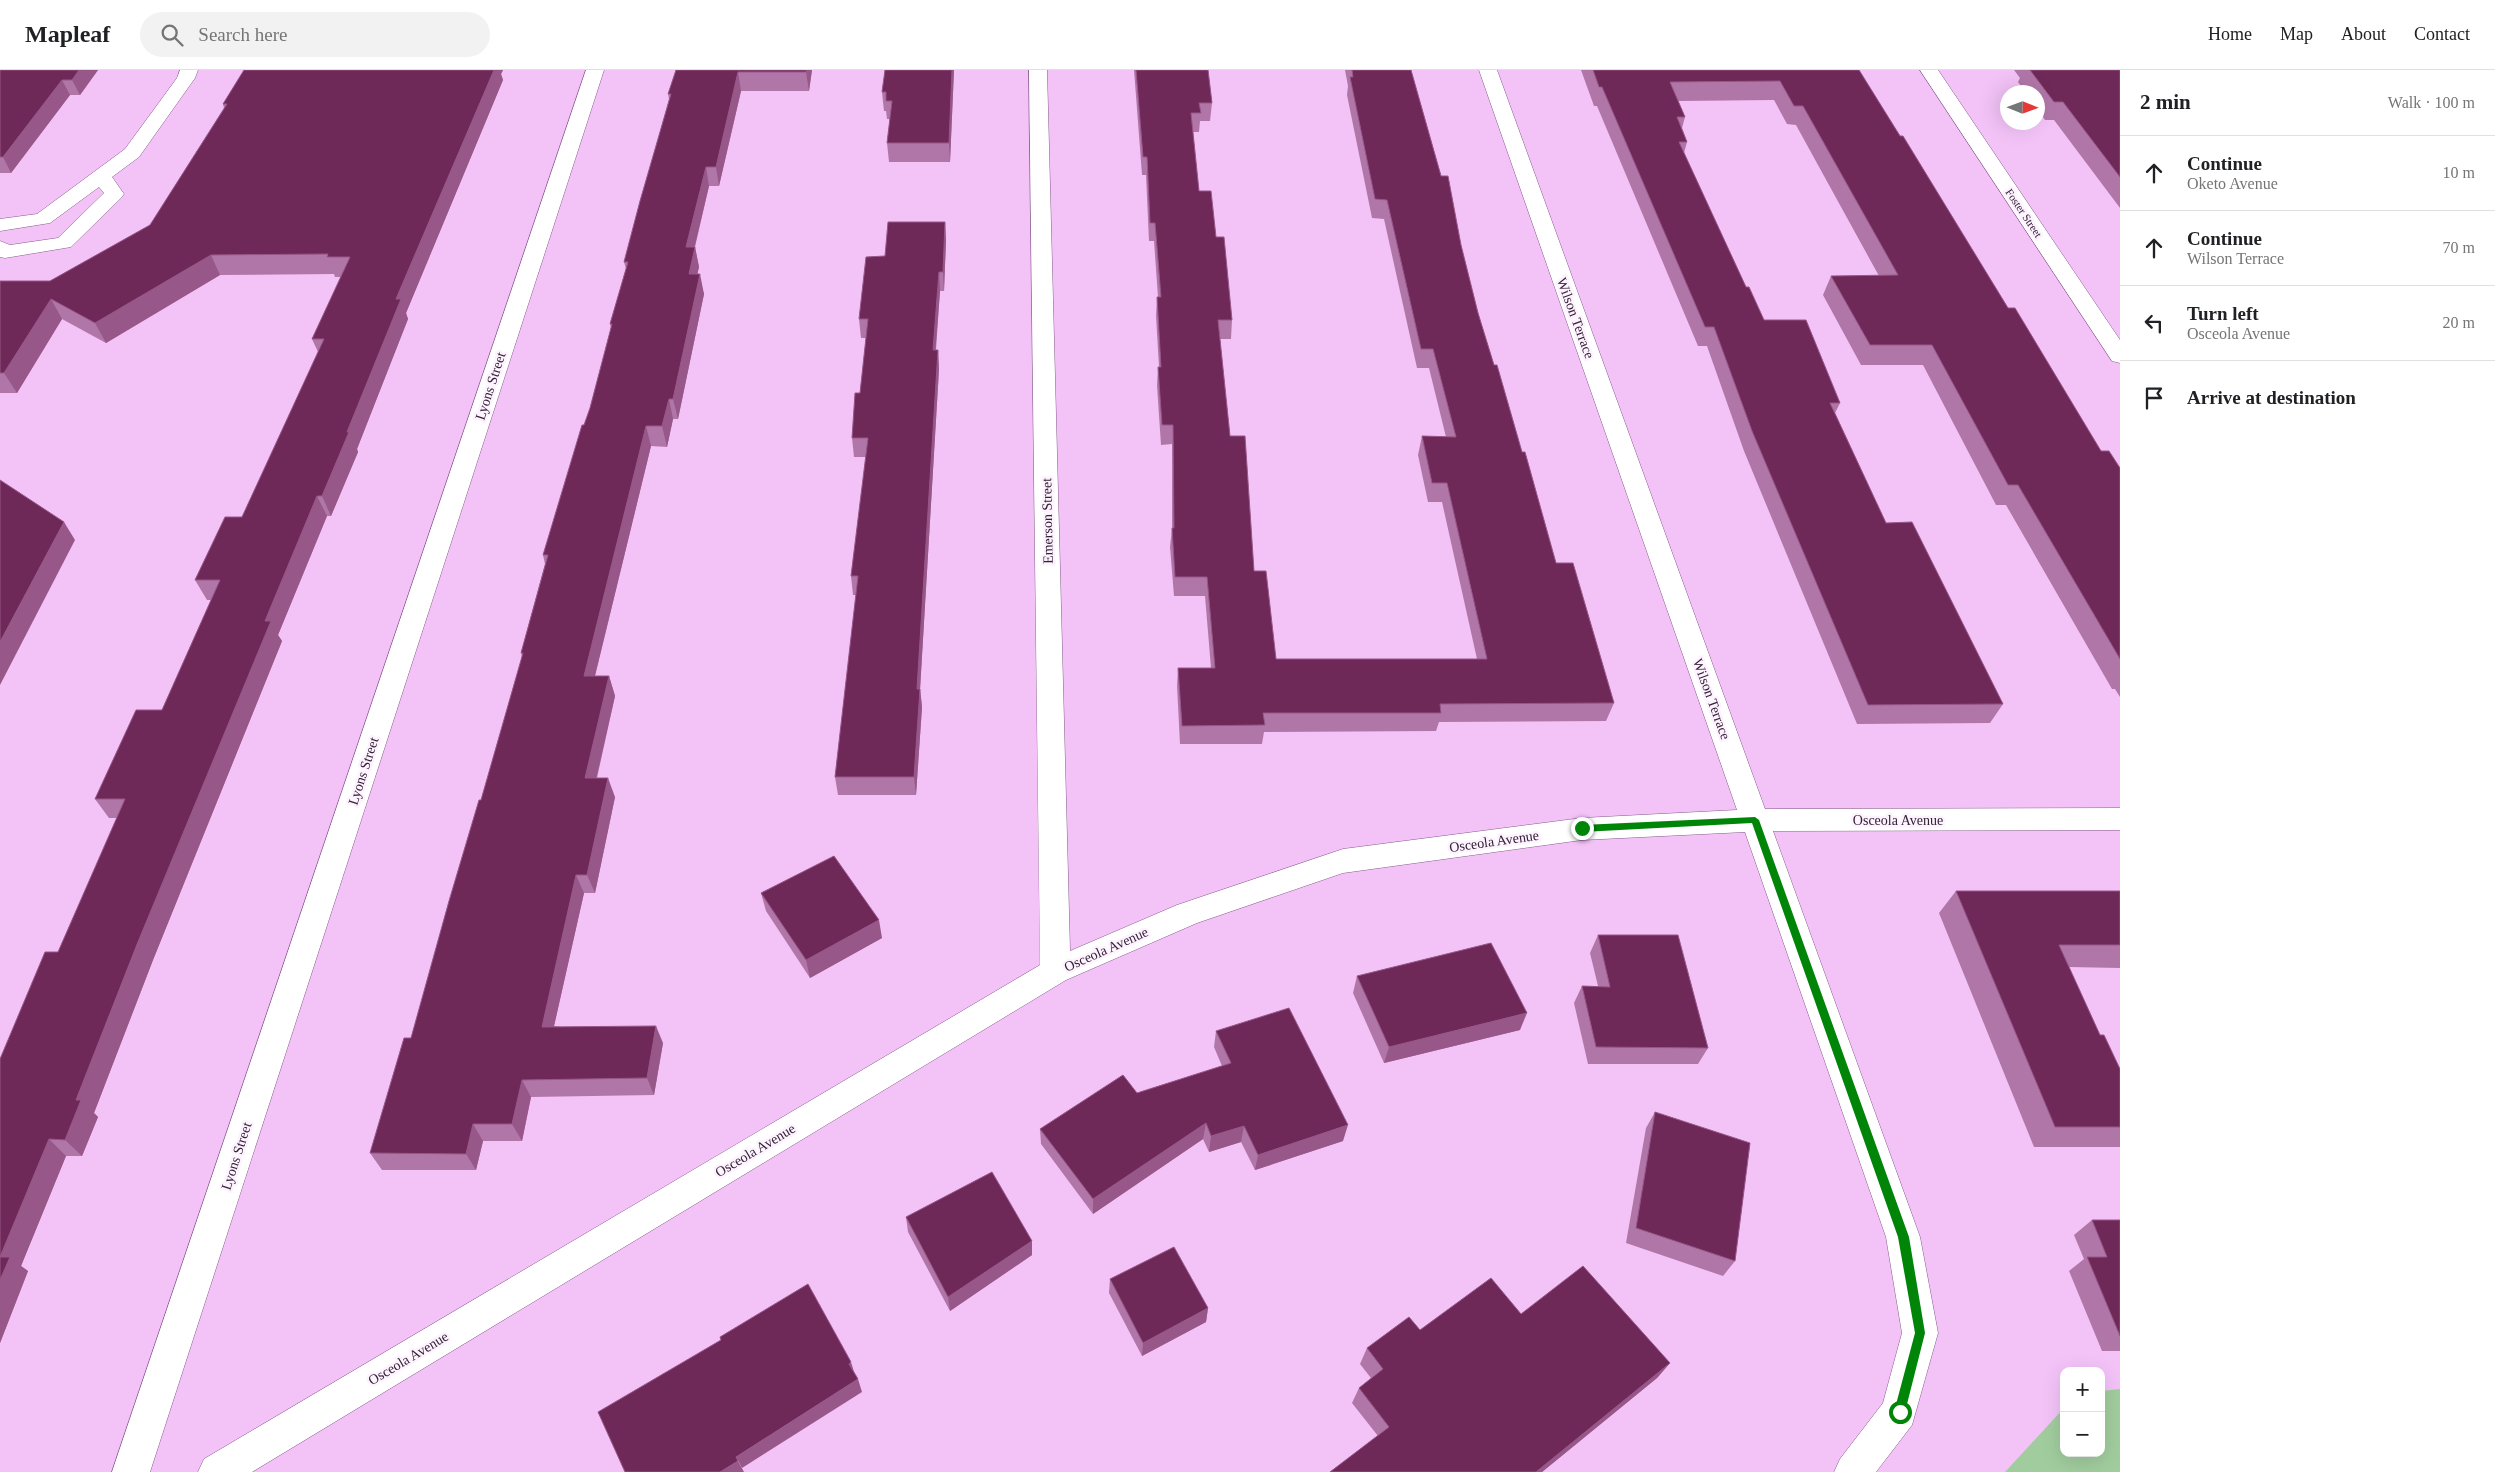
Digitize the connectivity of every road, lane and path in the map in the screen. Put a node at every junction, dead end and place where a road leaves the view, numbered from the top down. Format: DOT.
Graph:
graph roads {
  1 [pos="190,70"];
  2 [pos="594,70"];
  3 [pos="1038,70"];
  4 [pos="1488,70"];
  5 [pos="1929,70"];
  6 [pos="101,175"];
  7 [pos="0,225"];
  8 [pos="0,247"];
  9 [pos="2120,356"];
  10 [pos="2120,819"];
  11 [pos="1755,820"];
  12 [pos="1055,972"];
  13 [pos="131,1472"];
  14 [pos="217,1472"];
  15 [pos="1853,1472"];
  1 -- 6 [label="street"];
  2 -- 13 [label="street, Lyons Street"];
  3 -- 12 [label="street, Emerson Street"];
  4 -- 11 [label="street, Wilson Terrace"];
  5 -- 9 [label="street, Foster Street"];
  6 -- 7 [label="street"];
  6 -- 8 [label="street"];
  10 -- 11 [label="street, Osceola Avenue"];
  11 -- 12 [label="street, Osceola Avenue"];
  11 -- 15 [label="street, Wilson Terrace"];
  12 -- 14 [label="street, Osceola Avenue"];
}
